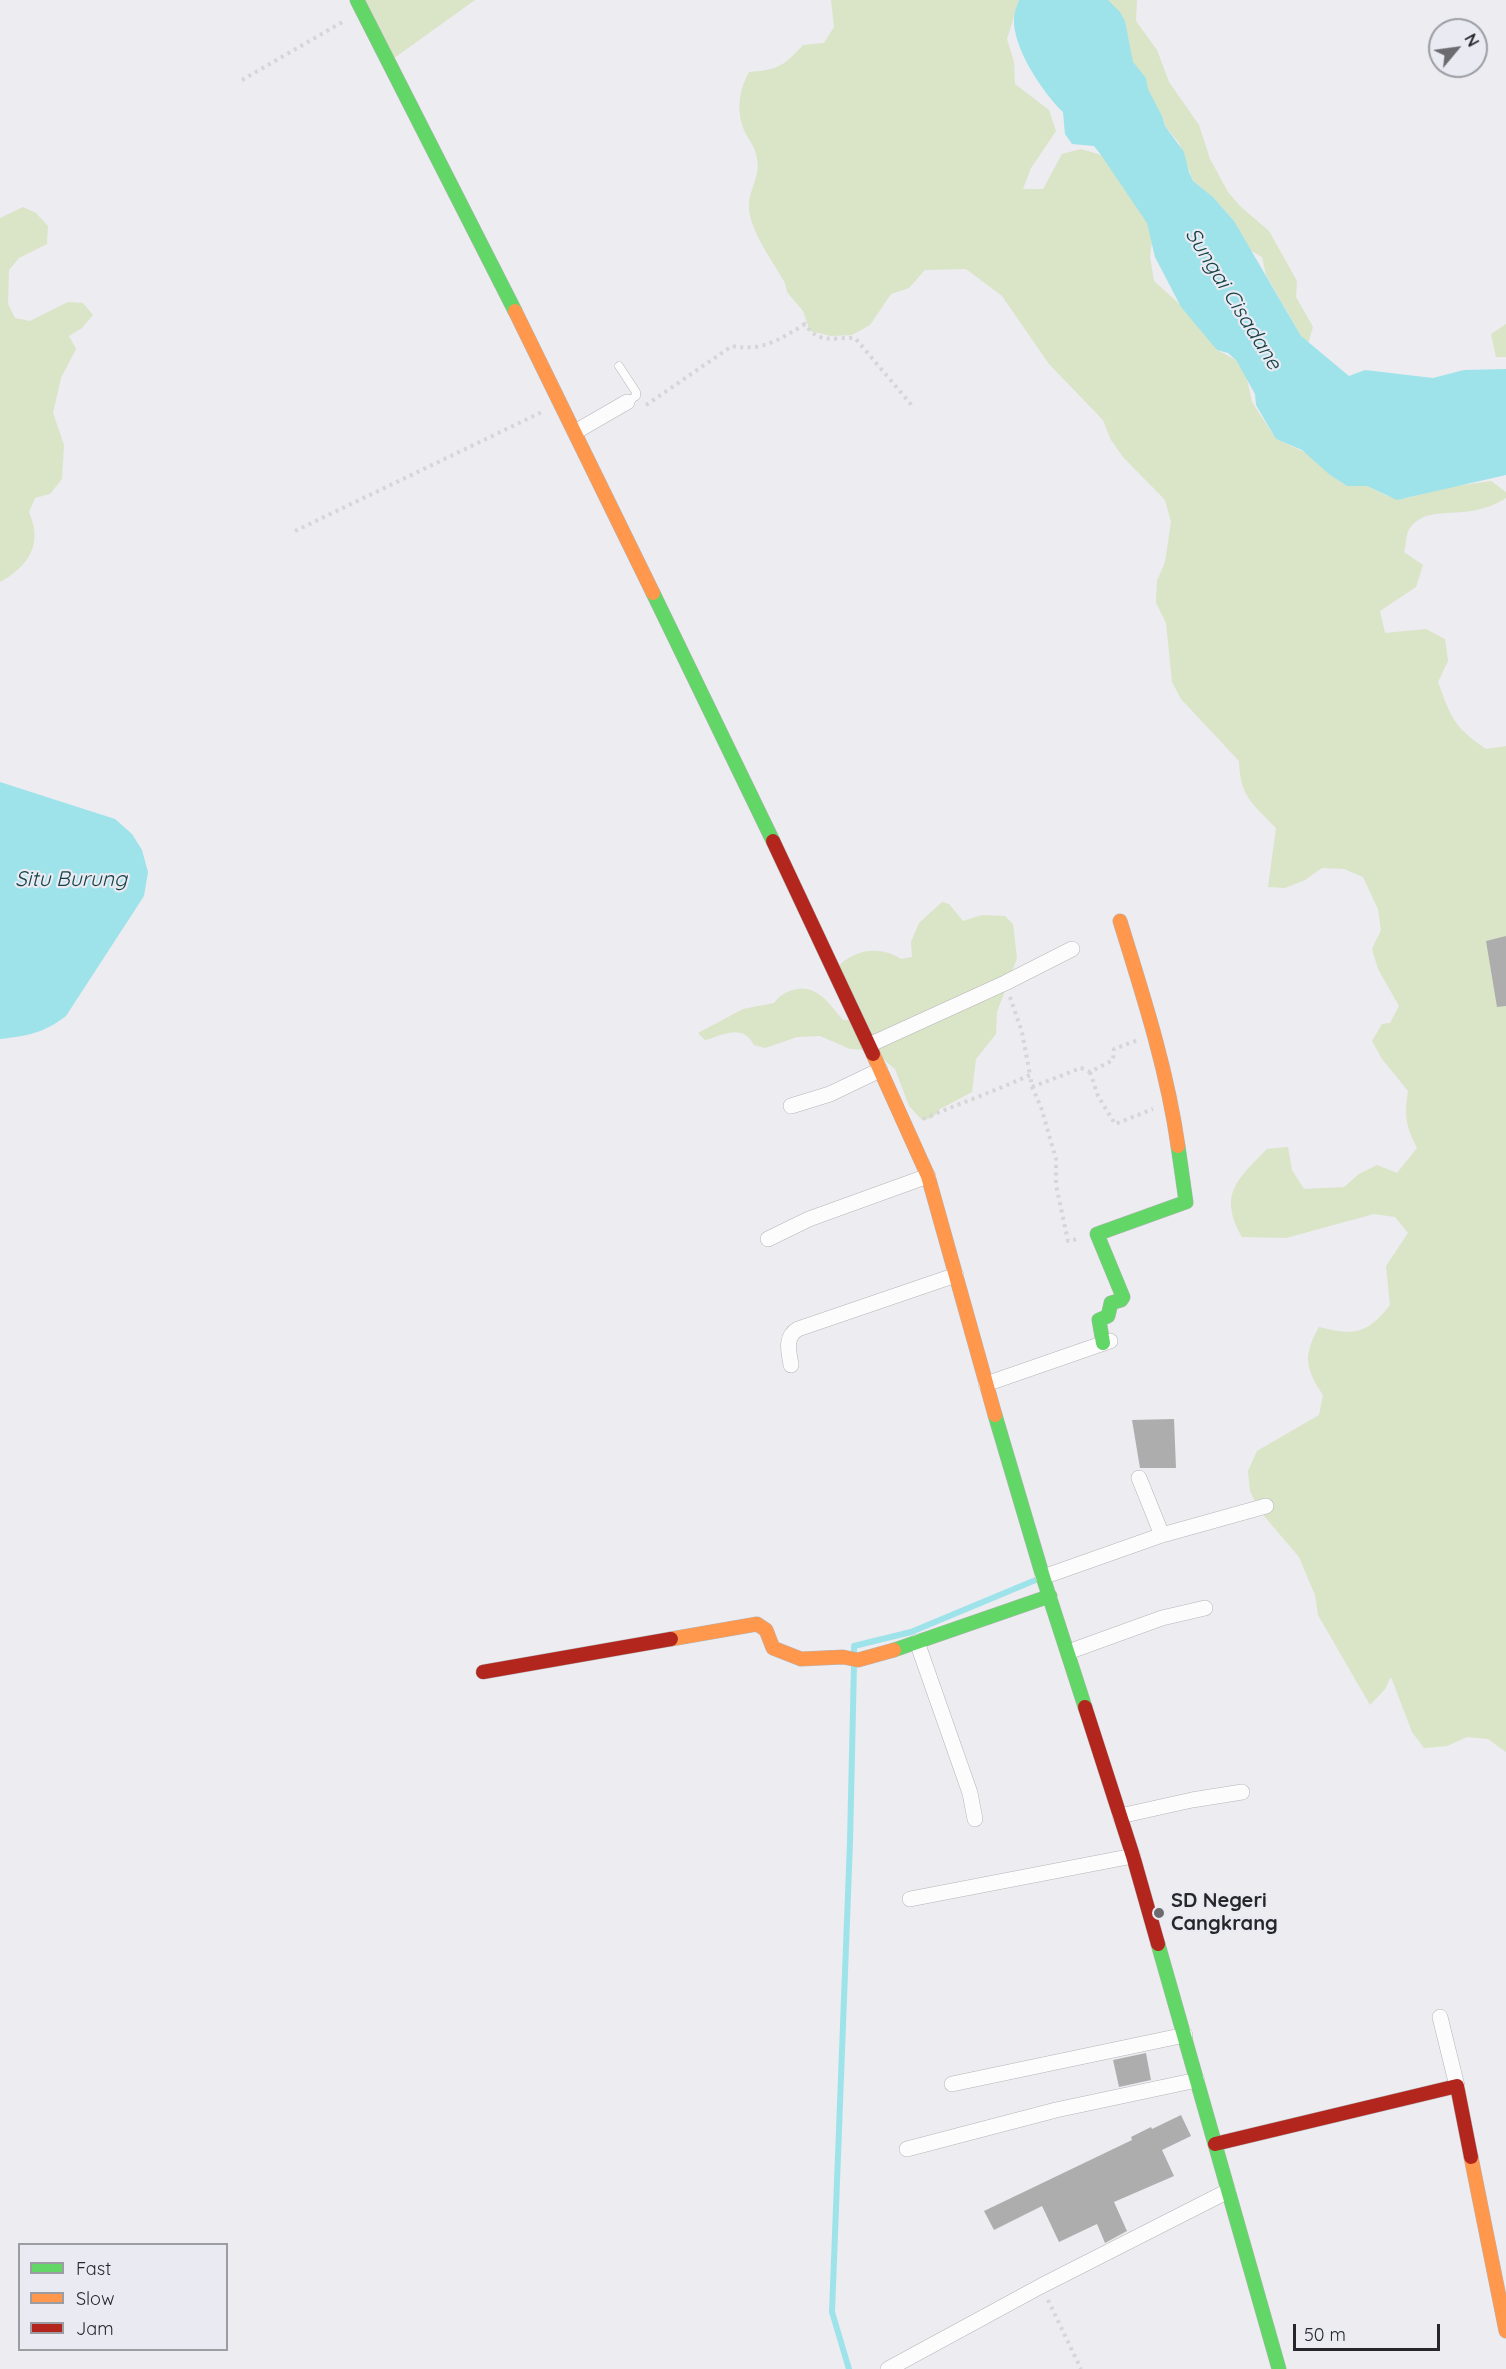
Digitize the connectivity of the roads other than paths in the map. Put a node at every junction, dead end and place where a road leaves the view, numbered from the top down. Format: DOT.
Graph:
graph roads {
  1 [pos="360,5"];
  2 [pos="619,366"];
  3 [pos="627,402"];
  4 [pos="583,428"];
  5 [pos="1120,921"];
  6 [pos="1072,949"];
  7 [pos="869,1045"];
  8 [pos="880,1070"];
  9 [pos="791,1106"];
  10 [pos="928,1176"];
  11 [pos="768,1239"];
  12 [pos="956,1275"];
  13 [pos="1108,1341"];
  14 [pos="791,1365"];
  15 [pos="986,1384"];
  16 [pos="1139,1478"];
  17 [pos="1266,1506"];
  18 [pos="1162,1535"];
  19 [pos="1044,1577"];
  20 [pos="1050,1596"];
  21 [pos="1205,1608"];
  22 [pos="917,1642"];
  23 [pos="1068,1652"];
  24 [pos="483,1672"];
  25 [pos="1242,1792"];
  26 [pos="1120,1816"];
  27 [pos="975,1819"];
  28 [pos="1133,1857"];
  29 [pos="910,1899"];
  30 [pos="1440,2017"];
  31 [pos="1185,2035"];
  32 [pos="1197,2080"];
  33 [pos="952,2084"];
  34 [pos="1457,2086"];
  35 [pos="1215,2144"];
  36 [pos="907,2149"];
  37 [pos="1228,2191"];
  38 [pos="1500,2270"];
  39 [pos="1506,2331"];
  40 [pos="888,2369"];
  41 [pos="1279,2369"];
  1 -- 4 [label="street"];
  2 -- 3 [label="lane"];
  3 -- 4 [label="street"];
  4 -- 7 [label="street"];
  5 -- 13 [label="street"];
  6 -- 7 [label="street"];
  7 -- 8 [label="street"];
  8 -- 9 [label="street"];
  8 -- 10 [label="street"];
  10 -- 11 [label="street"];
  10 -- 12 [label="street"];
  12 -- 14 [label="street"];
  12 -- 15 [label="street"];
  13 -- 15 [label="street"];
  15 -- 19 [label="street"];
  16 -- 18 [label="street"];
  17 -- 18 [label="street"];
  18 -- 19 [label="street"];
  19 -- 20 [label="street"];
  20 -- 22 [label="street"];
  20 -- 23 [label="street"];
  21 -- 23 [label="street"];
  22 -- 24 [label="street"];
  22 -- 27 [label="street"];
  23 -- 26 [label="street"];
  25 -- 26 [label="street"];
  26 -- 28 [label="street"];
  28 -- 29 [label="street"];
  28 -- 31 [label="street"];
  30 -- 34 [label="street"];
  31 -- 32 [label="street"];
  31 -- 33 [label="street"];
  32 -- 35 [label="street"];
  32 -- 36 [label="street"];
  34 -- 35 [label="street"];
  34 -- 38 [label="street"];
  35 -- 37 [label="street"];
  37 -- 40 [label="street"];
  37 -- 41 [label="street"];
  38 -- 39 [label="street"];
}
